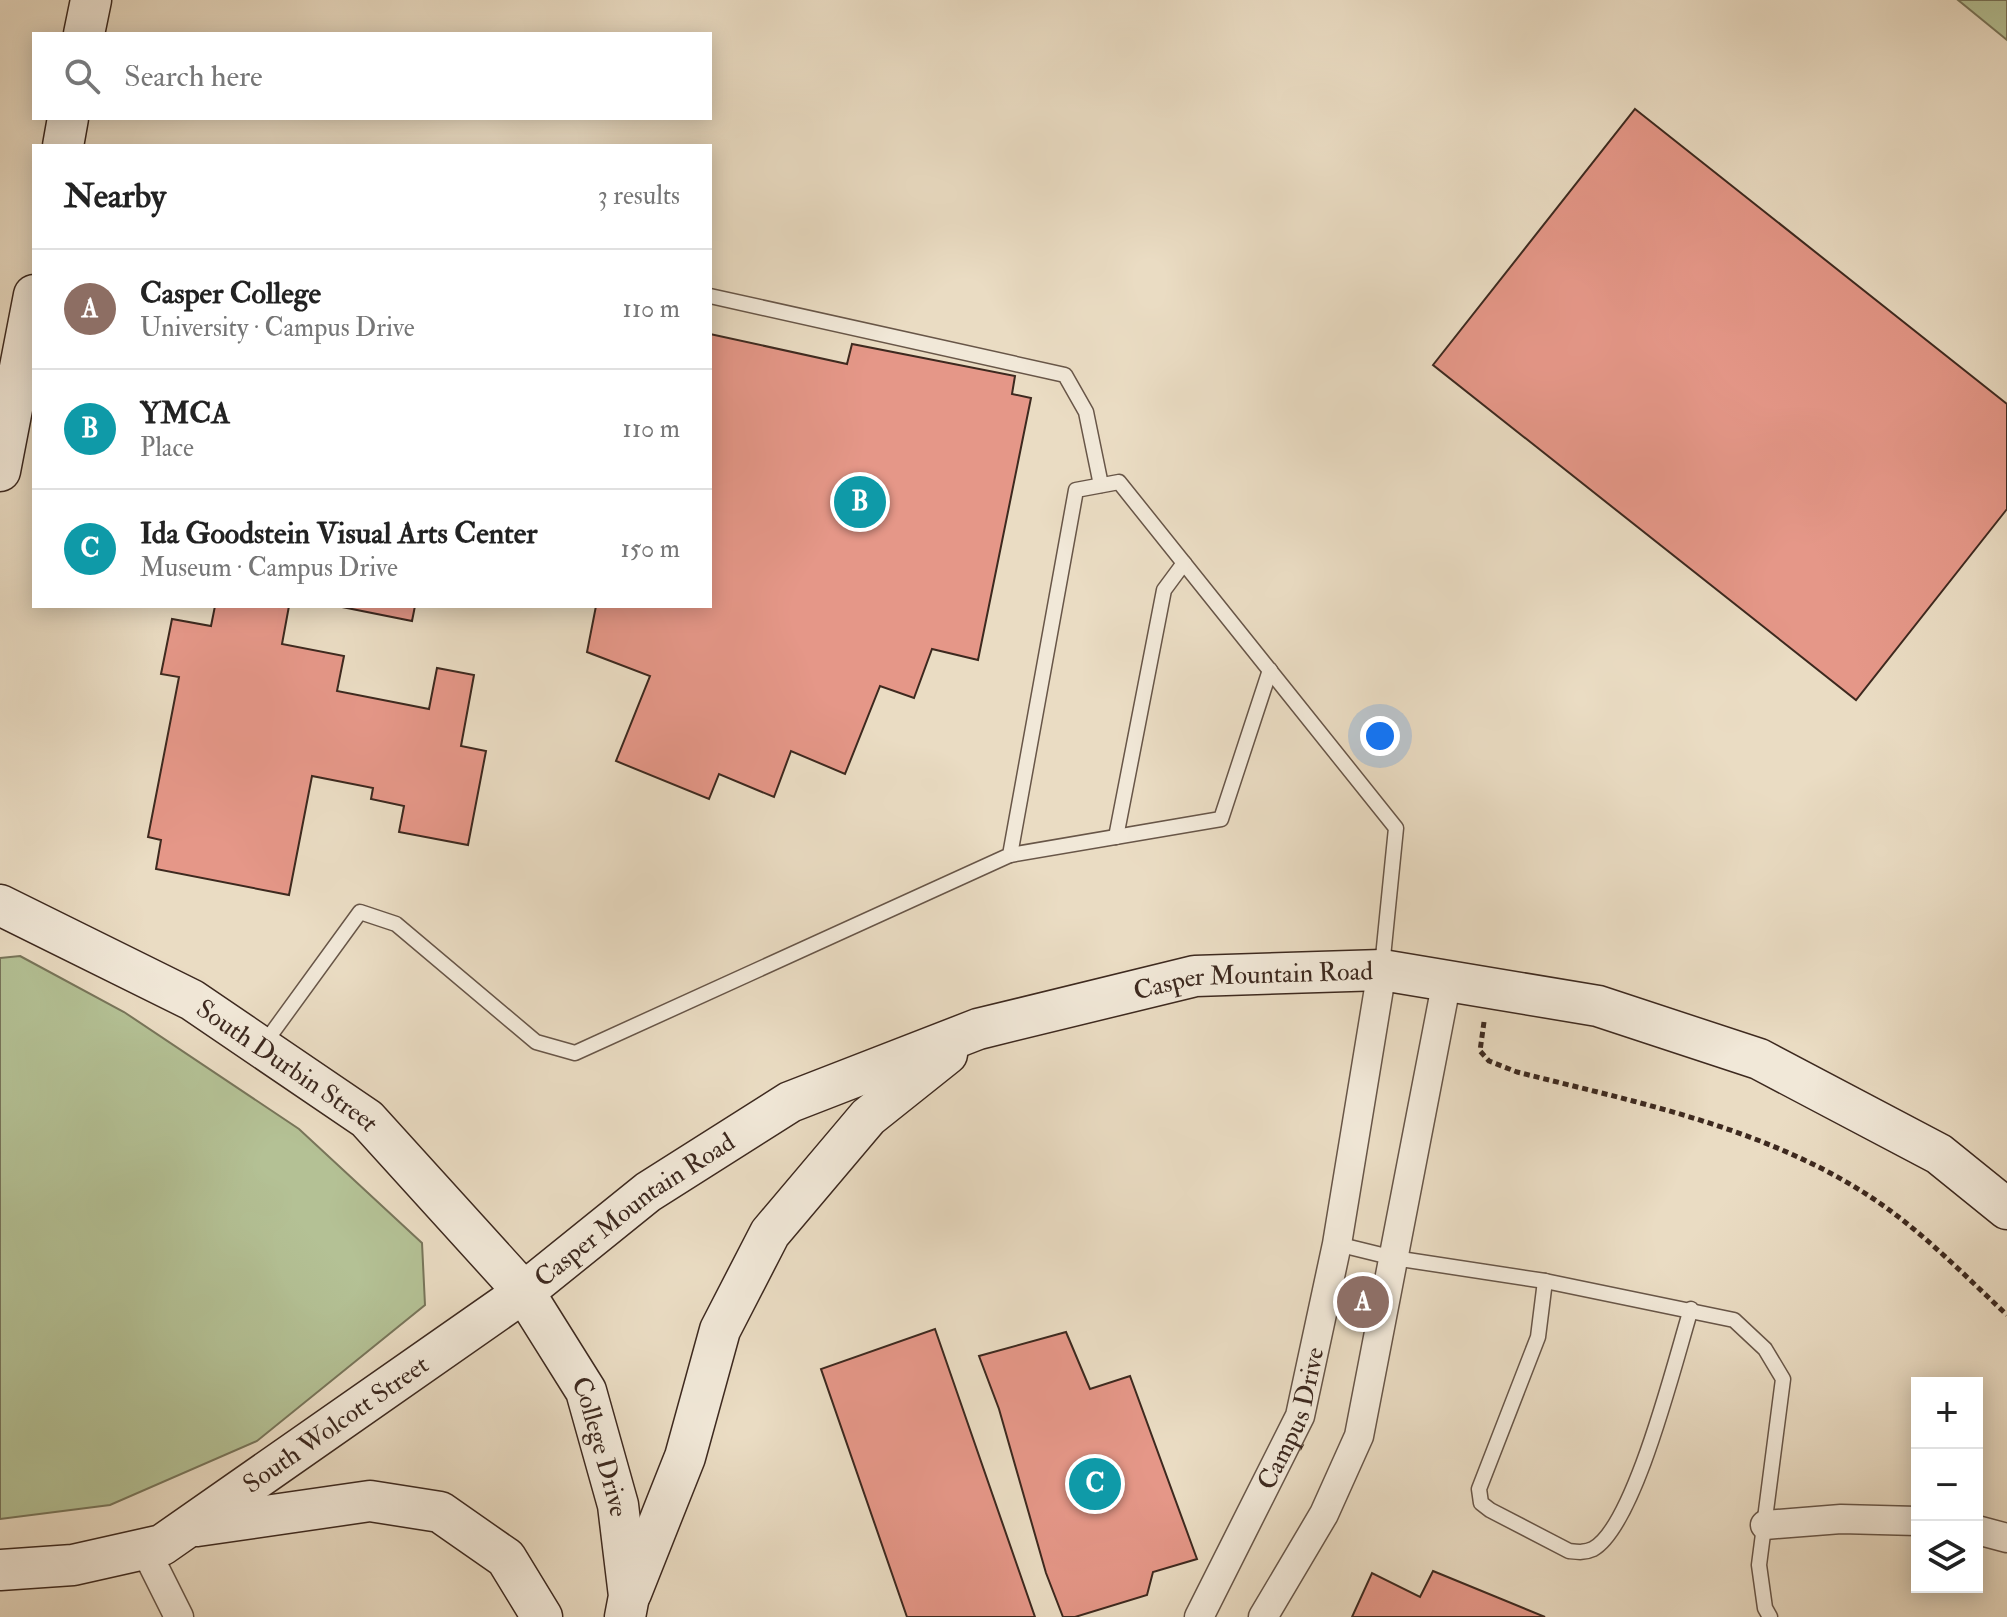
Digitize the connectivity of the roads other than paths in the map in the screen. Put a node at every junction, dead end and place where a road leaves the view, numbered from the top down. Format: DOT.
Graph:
graph roads {
  1 [pos="91,0"];
  2 [pos="84,32"];
  3 [pos="68,120"];
  4 [pos="63,144"];
  5 [pos="712,296"];
  6 [pos="32,299"];
  7 [pos="12,344"];
  8 [pos="0,471"];
  9 [pos="1101,485"];
  10 [pos="1184,563"];
  11 [pos="1270,670"];
  12 [pos="1116,837"];
  13 [pos="1010,855"];
  14 [pos="0,905"];
  15 [pos="1382,970"];
  16 [pos="1447,980"];
  17 [pos="978,1029"];
  18 [pos="262,1047"];
  19 [pos="2007,1209"];
  20 [pos="1337,1244"];
  21 [pos="1394,1258"];
  22 [pos="1545,1281"];
  23 [pos="524,1292"];
  24 [pos="1691,1309"];
  25 [pos="1911,1521"];
  26 [pos="1765,1525"];
  27 [pos="189,1527"];
  28 [pos="1983,1532"];
  29 [pos="2007,1538"];
  30 [pos="145,1549"];
  31 [pos="0,1570"];
  32 [pos="627,1607"];
  33 [pos="179,1617"];
  34 [pos="542,1617"];
  35 [pos="1199,1617"];
  36 [pos="1263,1617"];
  37 [pos="1770,1617"];
  1 -- 2 [label="main road"];
  3 -- 4 [label="main road"];
  5 -- 9 [label="lane"];
  6 -- 7 [label="main road"];
  7 -- 8 [label="main road"];
  9 -- 10 [label="lane"];
  9 -- 13 [label="lane"];
  10 -- 11 [label="lane"];
  10 -- 12 [label="lane"];
  11 -- 12 [label="lane"];
  11 -- 15 [label="lane"];
  12 -- 13 [label="lane"];
  13 -- 18 [label="lane"];
  14 -- 18 [label="main road, South Durbin Street"];
  15 -- 16 [label="main road, Casper Mountain Road"];
  15 -- 17 [label="main road, Casper Mountain Road"];
  15 -- 20 [label="street, Campus Drive"];
  16 -- 19 [label="main road, Casper Mountain Road"];
  16 -- 21 [label="street"];
  17 -- 23 [label="main road, Casper Mountain Road"];
  17 -- 32 [label="main road"];
  18 -- 23 [label="main road, South Durbin Street"];
  20 -- 21 [label="lane"];
  20 -- 35 [label="street, Campus Drive"];
  21 -- 22 [label="lane"];
  21 -- 36 [label="street"];
  22 -- 24 [label="lane"];
  22 -- 24 [label="lane"];
  23 -- 27 [label="main road, South Wolcott Street"];
  23 -- 32 [label="main road, College Drive"];
  24 -- 26 [label="lane"];
  25 -- 26 [label="street"];
  26 -- 37 [label="lane"];
  27 -- 30 [label="main road, South Wolcott Street"];
  27 -- 34 [label="main road"];
  28 -- 29 [label="street"];
  30 -- 31 [label="main road, South Wolcott Street"];
  30 -- 33 [label="street"];
}
